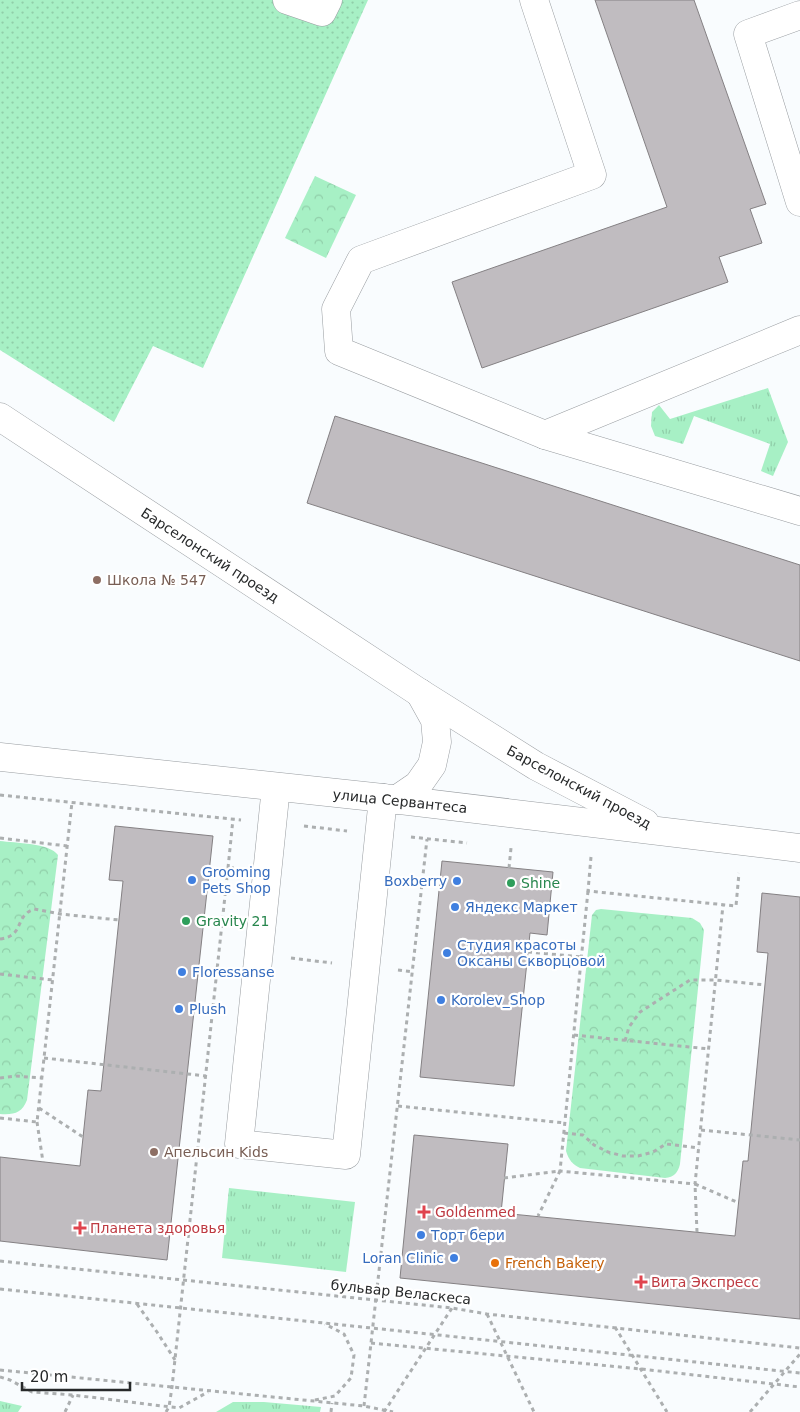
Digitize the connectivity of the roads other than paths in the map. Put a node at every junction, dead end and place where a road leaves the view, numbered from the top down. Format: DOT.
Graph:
graph roads {
  1 [pos="287,0"];
  2 [pos="328,0"];
  3 [pos="534,0"];
  4 [pos="800,16"];
  5 [pos="800,202"];
  6 [pos="800,330"];
  7 [pos="0,417"];
  8 [pos="544,436"];
  9 [pos="800,511"];
  10 [pos="420,693"];
  11 [pos="0,758"];
  12 [pos="276,787"];
  13 [pos="389,799"];
  14 [pos="662,831"];
  15 [pos="800,848"];
  1 -- 2 [label="street"];
  3 -- 8 [label="street"];
  4 -- 5 [label="street"];
  6 -- 8 [label="street"];
  7 -- 10 [label="street, Барселонский проезд"];
  8 -- 9 [label="street"];
  10 -- 13 [label="street, Барселонский проезд"];
  10 -- 14 [label="street, Барселонский проезд"];
  11 -- 12 [label="street, улица Сервантеса"];
  12 -- 13 [label="street, улица Сервантеса"];
  12 -- 13 [label="street"];
  13 -- 14 [label="street, улица Сервантеса"];
  14 -- 15 [label="street, улица Сервантеса"];
}
